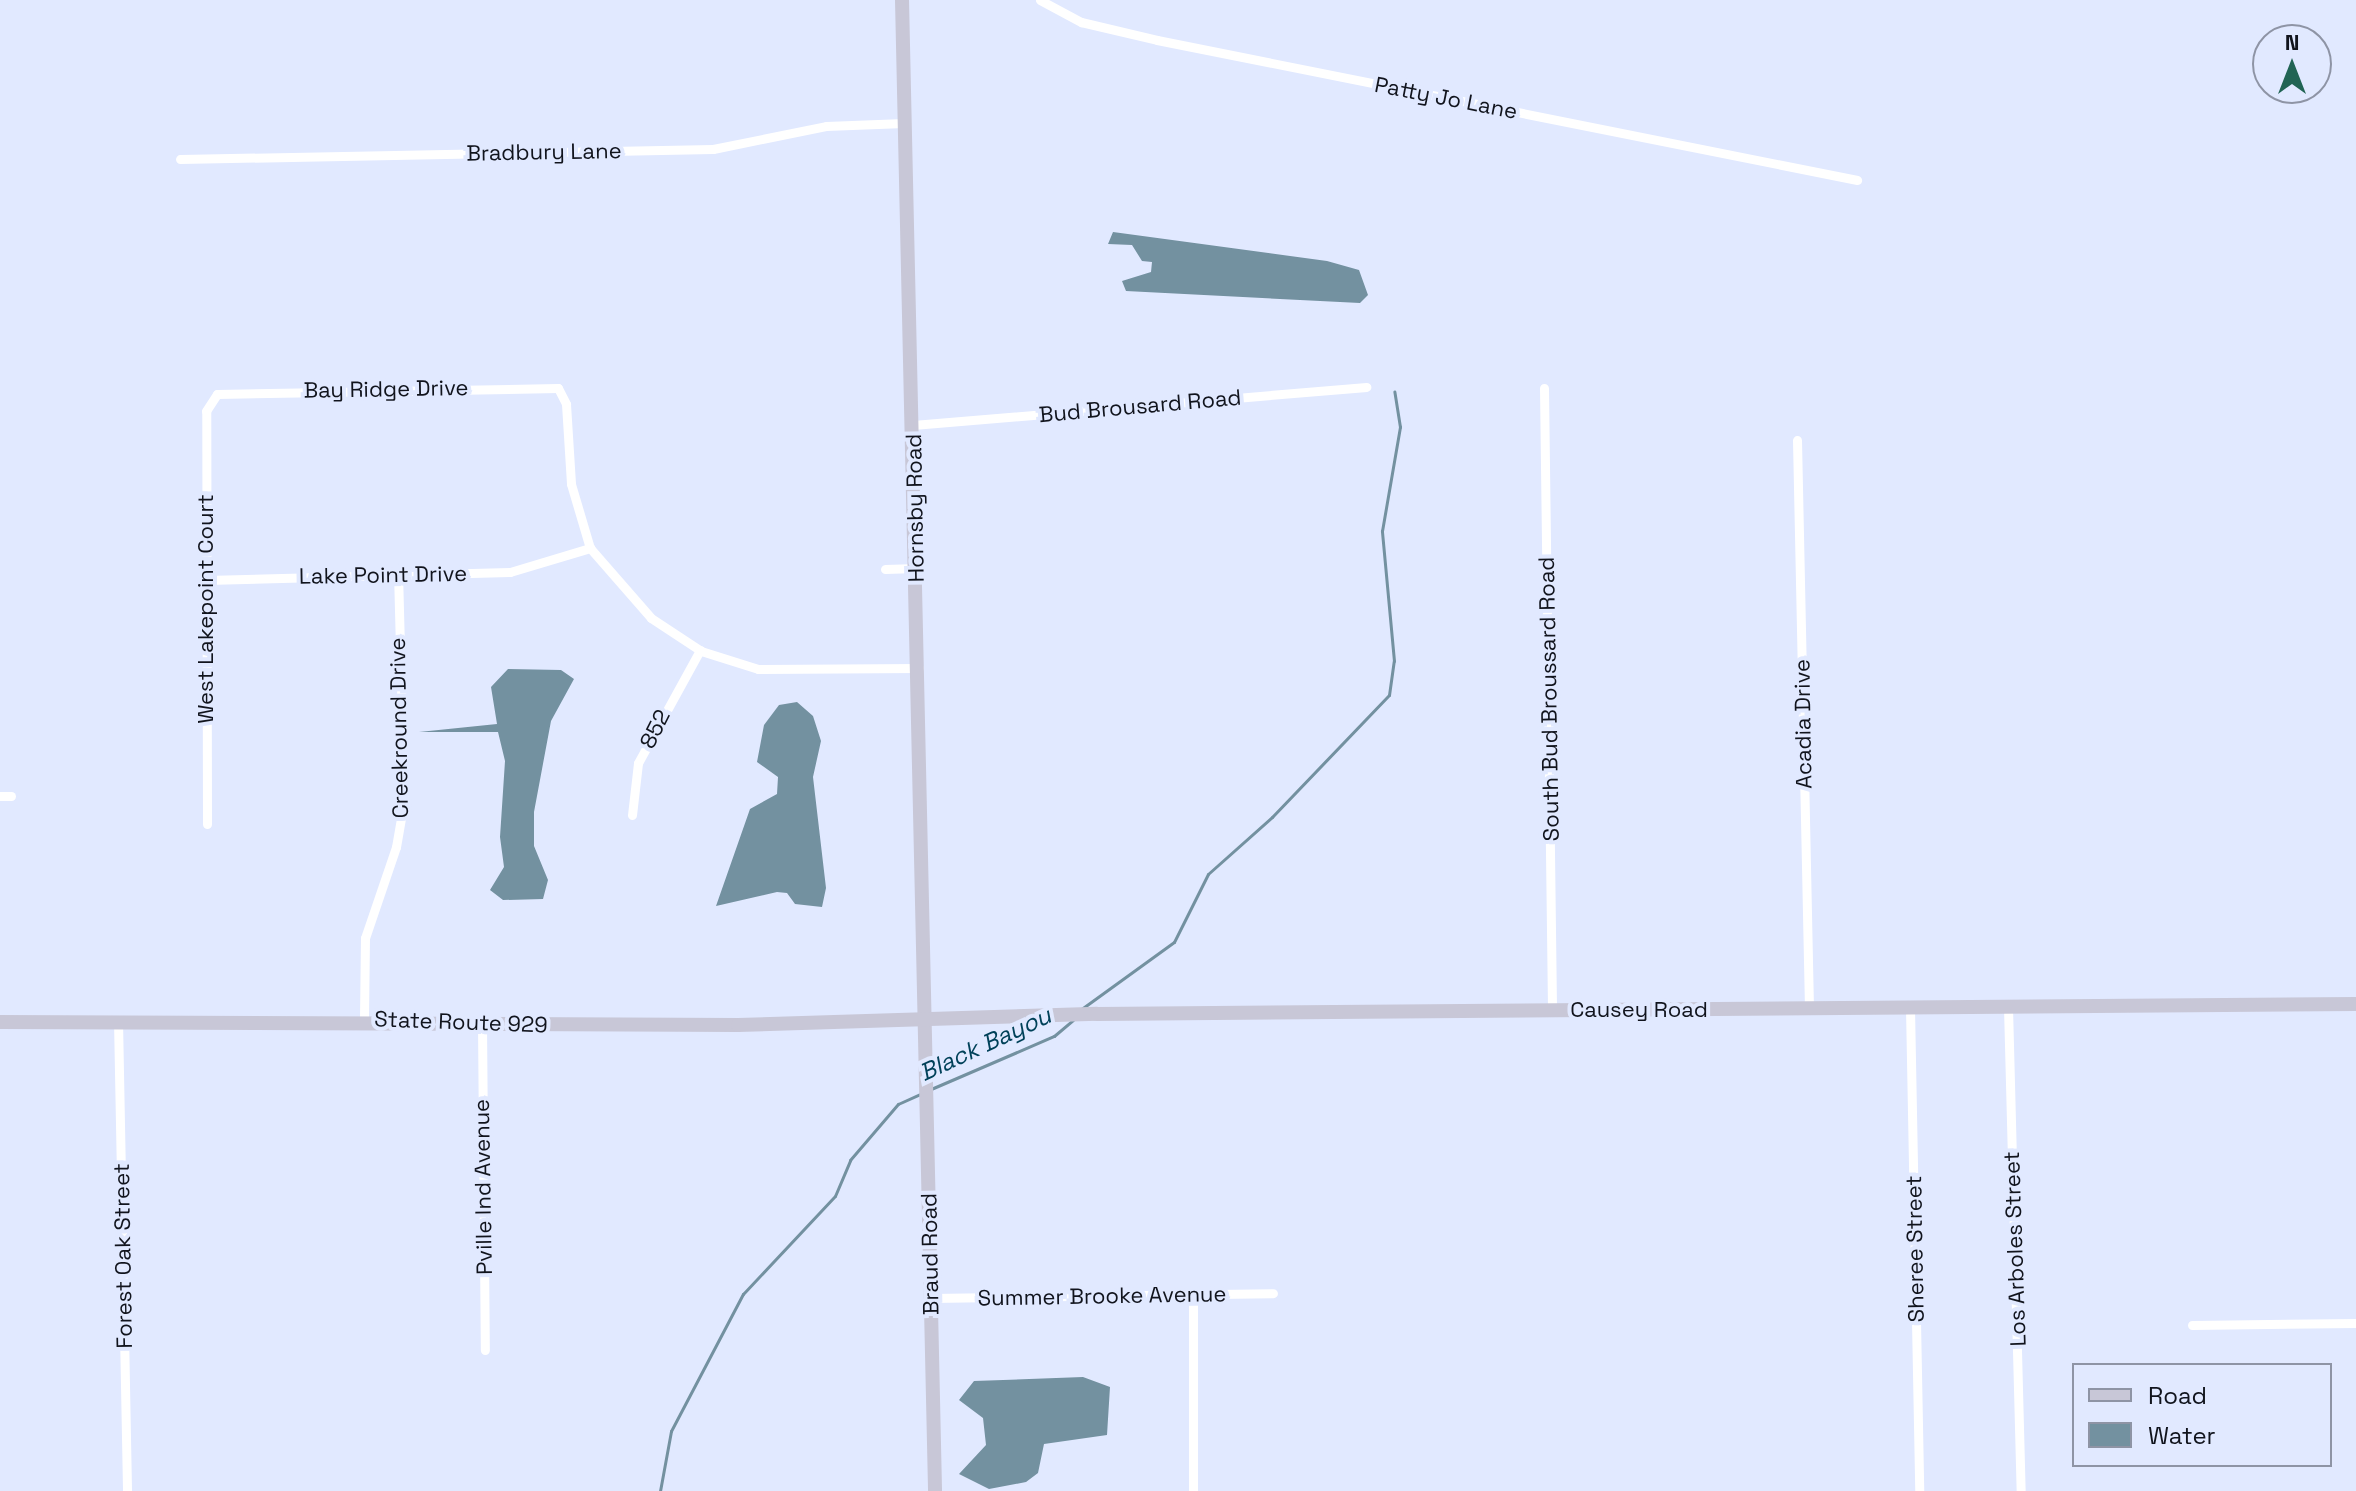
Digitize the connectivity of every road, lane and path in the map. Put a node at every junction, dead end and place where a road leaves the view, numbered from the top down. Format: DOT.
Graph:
graph roads {
  1 [pos="902,0"];
  2 [pos="1040,0"];
  3 [pos="904,123"];
  4 [pos="180,159"];
  5 [pos="1857,180"];
  6 [pos="1366,387"];
  7 [pos="1544,388"];
  8 [pos="213,396"];
  9 [pos="913,425"];
  10 [pos="1797,440"];
  11 [pos="590,548"];
  12 [pos="917,568"];
  13 [pos="885,569"];
  14 [pos="398,575"];
  15 [pos="206,580"];
  16 [pos="700,650"];
  17 [pos="919,668"];
  18 [pos="0,796"];
  19 [pos="11,796"];
  20 [pos="632,815"];
  21 [pos="207,824"];
  22 [pos="2356,1004"];
  23 [pos="2008,1007"];
  24 [pos="1910,1008"];
  25 [pos="1809,1009"];
  26 [pos="1552,1011"];
  27 [pos="923,1017"];
  28 [pos="364,1019"];
  29 [pos="118,1020"];
  30 [pos="0,1022"];
  31 [pos="482,1024"];
  32 [pos="1273,1293"];
  33 [pos="1193,1294"];
  34 [pos="931,1298"];
  35 [pos="2356,1323"];
  36 [pos="2192,1325"];
  37 [pos="485,1350"];
  38 [pos="127,1491"];
  39 [pos="935,1491"];
  40 [pos="1193,1491"];
  41 [pos="1919,1491"];
  42 [pos="2021,1491"];
  1 -- 3 [label="street, Hornsby Road"];
  2 -- 5 [label="street, Patty Jo Lane"];
  3 -- 4 [label="street, Bradbury Lane"];
  3 -- 9 [label="street, Hornsby Road"];
  6 -- 9 [label="street, Bud Brousard Road"];
  7 -- 26 [label="street, South Bud Broussard Road"];
  8 -- 11 [label="street, Bay Ridge Drive"];
  8 -- 15 [label="street, West Lakepoint Court"];
  9 -- 12 [label="street, Hornsby Road"];
  10 -- 25 [label="street, Acadia Drive"];
  11 -- 14 [label="street, Lake Point Drive"];
  11 -- 16 [label="street"];
  12 -- 13 [label="street"];
  12 -- 17 [label="street, Hornsby Road"];
  14 -- 15 [label="street, Lake Point Drive"];
  14 -- 28 [label="street, Creekround Drive"];
  15 -- 21 [label="street, West Lakepoint Court"];
  16 -- 17 [label="street"];
  16 -- 20 [label="street, 852"];
  17 -- 27 [label="street, Hornsby Road"];
  18 -- 19 [label="street"];
  22 -- 23 [label="street, Causey Road"];
  23 -- 24 [label="street, Causey Road"];
  23 -- 42 [label="street, Los Arboles Street"];
  24 -- 25 [label="street, Causey Road"];
  24 -- 41 [label="street, Sheree Street"];
  25 -- 26 [label="street, Causey Road"];
  26 -- 27 [label="street, Causey Road"];
  27 -- 31 [label="street, State Route 929"];
  27 -- 34 [label="street, Braud Road"];
  28 -- 29 [label="street, State Route 929"];
  28 -- 31 [label="street, State Route 929"];
  29 -- 30 [label="street, State Route 929"];
  29 -- 38 [label="street, Forest Oak Street"];
  31 -- 37 [label="street, Pville Ind Avenue"];
  32 -- 33 [label="street, Summer Brooke Avenue"];
  33 -- 34 [label="street, Summer Brooke Avenue"];
  33 -- 40 [label="street"];
  34 -- 39 [label="street, Braud Road"];
  35 -- 36 [label="street"];
}
